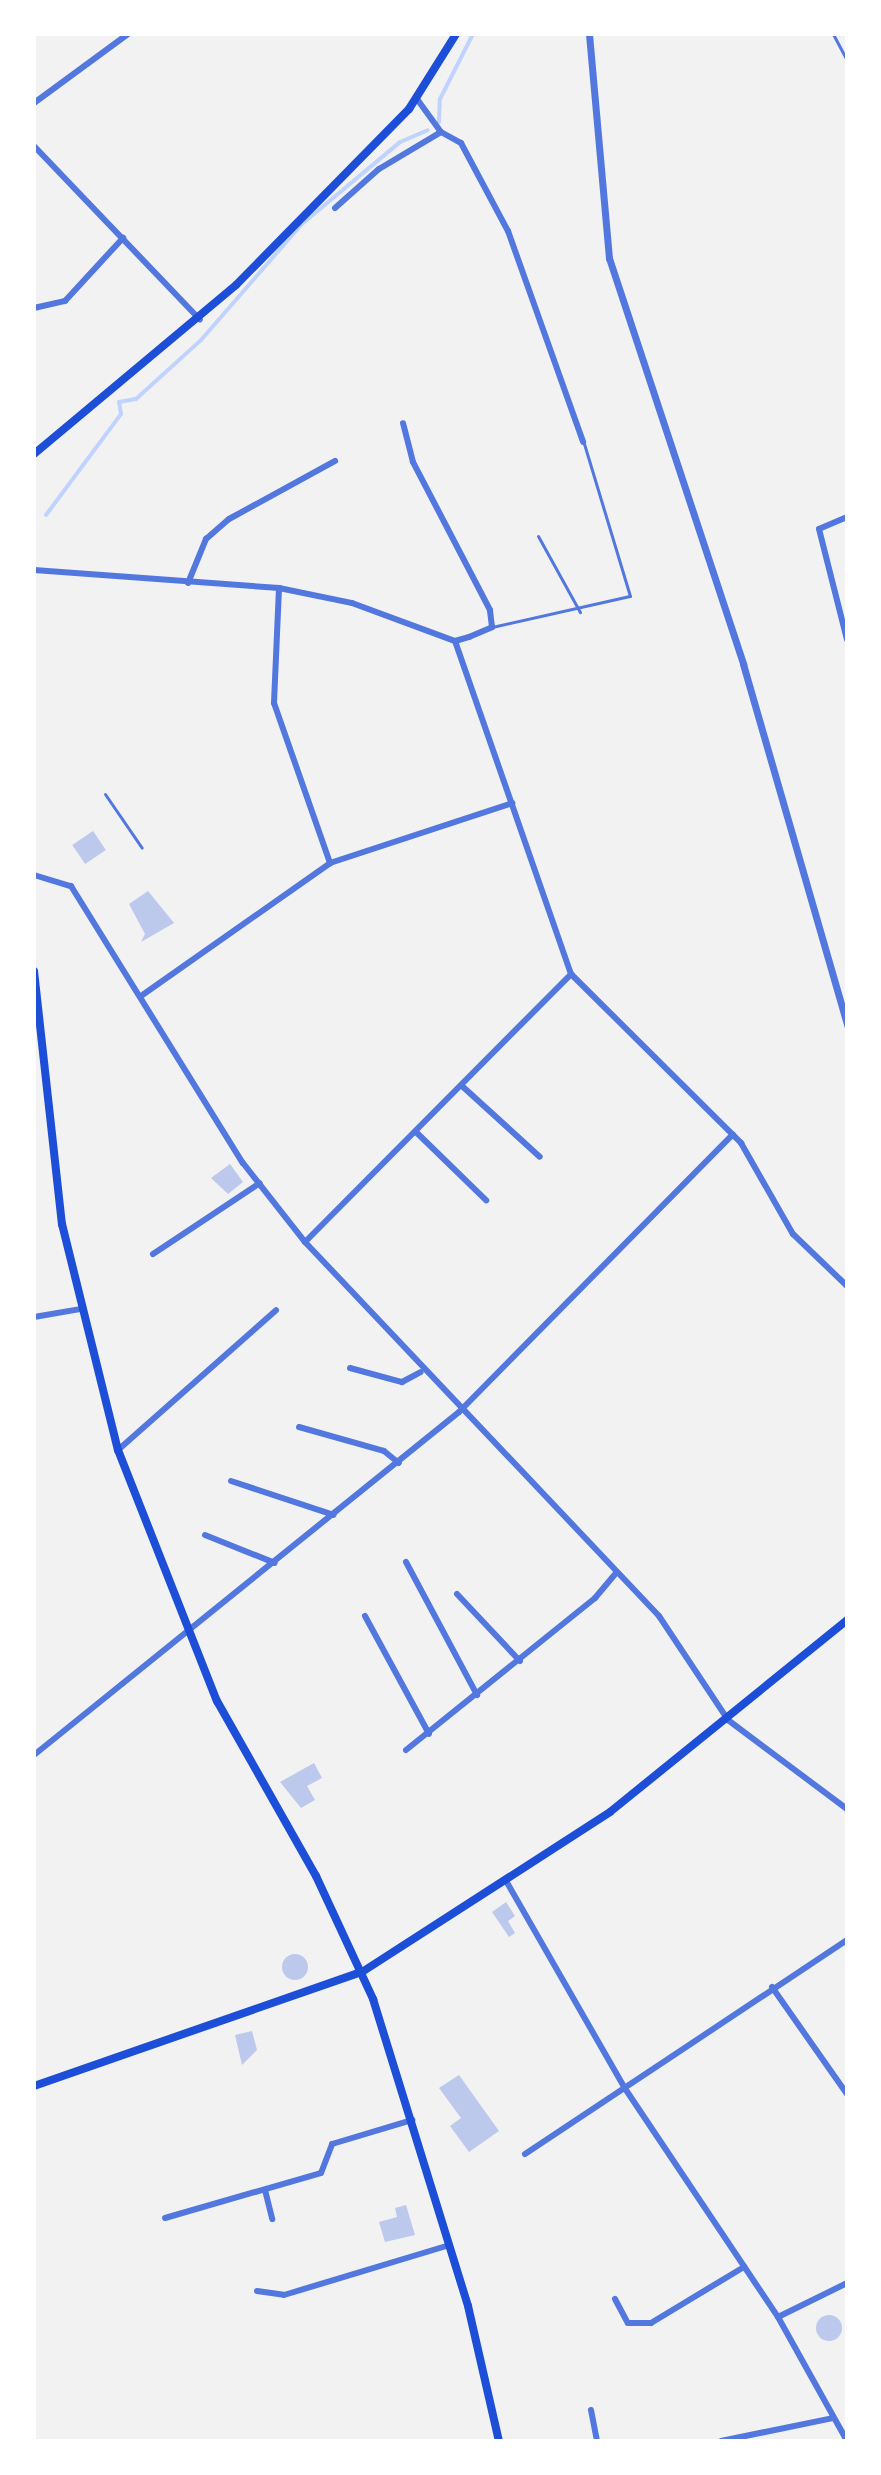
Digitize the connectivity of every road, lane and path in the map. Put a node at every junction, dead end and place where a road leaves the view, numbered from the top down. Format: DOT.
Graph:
graph roads {
  1 [pos="128,34"];
  2 [pos="456,34"];
  3 [pos="589,34"];
  4 [pos="833,34"];
  5 [pos="847,60"];
  6 [pos="417,99"];
  7 [pos="34,103"];
  8 [pos="441,132"];
  9 [pos="34,146"];
  10 [pos="335,208"];
  11 [pos="123,238"];
  12 [pos="34,308"];
  13 [pos="200,320"];
  14 [pos="403,423"];
  15 [pos="583,442"];
  16 [pos="34,454"];
  17 [pos="335,461"];
  18 [pos="847,517"];
  19 [pos="538,536"];
  20 [pos="34,570"];
  21 [pos="188,583"];
  22 [pos="279,588"];
  23 [pos="580,612"];
  24 [pos="492,627"];
  25 [pos="847,640"];
  26 [pos="455,641"];
  27 [pos="105,794"];
  28 [pos="512,803"];
  29 [pos="142,848"];
  30 [pos="330,863"];
  31 [pos="34,875"];
  32 [pos="34,971"];
  33 [pos="571,974"];
  34 [pos="141,996"];
  35 [pos="847,1025"];
  36 [pos="37,1046"];
  37 [pos="462,1086"];
  38 [pos="416,1132"];
  39 [pos="733,1134"];
  40 [pos="540,1157"];
  41 [pos="260,1183"];
  42 [pos="486,1200"];
  43 [pos="305,1242"];
  44 [pos="153,1254"];
  45 [pos="847,1286"];
  46 [pos="81,1309"];
  47 [pos="276,1310"];
  48 [pos="34,1317"];
  49 [pos="350,1368"];
  50 [pos="421,1372"];
  51 [pos="459,1412"];
  52 [pos="299,1427"];
  53 [pos="118,1450"];
  54 [pos="399,1463"];
  55 [pos="231,1481"];
  56 [pos="334,1515"];
  57 [pos="205,1535"];
  58 [pos="406,1562"];
  59 [pos="275,1563"];
  60 [pos="617,1572"];
  61 [pos="457,1594"];
  62 [pos="365,1616"];
  63 [pos="847,1620"];
  64 [pos="185,1632"];
  65 [pos="520,1661"];
  66 [pos="477,1695"];
  67 [pos="728,1720"];
  68 [pos="429,1734"];
  69 [pos="406,1750"];
  70 [pos="34,1755"];
  71 [pos="847,1809"];
  72 [pos="505,1879"];
  73 [pos="847,1940"];
  74 [pos="362,1972"];
  75 [pos="772,1987"];
  76 [pos="34,2086"];
  77 [pos="624,2087"];
  78 [pos="847,2094"];
  79 [pos="412,2120"];
  80 [pos="525,2154"];
  81 [pos="265,2190"];
  82 [pos="165,2218"];
  83 [pos="272,2219"];
  84 [pos="450,2245"];
  85 [pos="744,2267"];
  86 [pos="847,2283"];
  87 [pos="257,2291"];
  88 [pos="615,2299"];
  89 [pos="778,2317"];
  90 [pos="591,2410"];
  91 [pos="833,2418"];
  92 [pos="499,2441"];
  93 [pos="597,2441"];
  94 [pos="721,2441"];
  95 [pos="847,2441"];
  1 -- 7 [label="street"];
  2 -- 6 [label="main road"];
  3 -- 35 [label="street"];
  4 -- 5 [label="lane"];
  6 -- 8 [label="street"];
  6 -- 13 [label="main road"];
  8 -- 10 [label="street"];
  8 -- 15 [label="street"];
  9 -- 11 [label="street"];
  11 -- 12 [label="street"];
  11 -- 13 [label="street"];
  13 -- 16 [label="main road"];
  14 -- 24 [label="street"];
  15 -- 23 [label="lane"];
  17 -- 21 [label="street"];
  18 -- 25 [label="street"];
  19 -- 23 [label="lane"];
  20 -- 21 [label="street"];
  21 -- 22 [label="street"];
  22 -- 26 [label="street"];
  22 -- 30 [label="street"];
  23 -- 24 [label="lane"];
  24 -- 26 [label="street"];
  26 -- 28 [label="street"];
  27 -- 29 [label="lane"];
  28 -- 30 [label="street"];
  28 -- 33 [label="street"];
  30 -- 34 [label="street"];
  31 -- 34 [label="street"];
  32 -- 36 [label="main road"];
  33 -- 37 [label="street"];
  33 -- 39 [label="street"];
  34 -- 41 [label="street"];
  36 -- 46 [label="main road"];
  37 -- 38 [label="street"];
  37 -- 40 [label="street"];
  38 -- 42 [label="street"];
  38 -- 43 [label="street"];
  39 -- 45 [label="street"];
  39 -- 51 [label="street"];
  41 -- 43 [label="street"];
  41 -- 44 [label="street"];
  43 -- 50 [label="street"];
  46 -- 48 [label="street"];
  46 -- 53 [label="main road"];
  47 -- 53 [label="street"];
  49 -- 50 [label="street"];
  50 -- 51 [label="street"];
  51 -- 54 [label="street"];
  51 -- 60 [label="street"];
  52 -- 54 [label="street"];
  53 -- 64 [label="main road"];
  54 -- 56 [label="street"];
  55 -- 56 [label="street"];
  56 -- 59 [label="street"];
  57 -- 59 [label="street"];
  58 -- 66 [label="street"];
  59 -- 64 [label="street"];
  60 -- 65 [label="street"];
  60 -- 67 [label="street"];
  61 -- 65 [label="street"];
  62 -- 68 [label="street"];
  63 -- 67 [label="main road"];
  64 -- 70 [label="street"];
  64 -- 74 [label="main road"];
  65 -- 66 [label="street"];
  66 -- 68 [label="street"];
  67 -- 71 [label="street"];
  67 -- 72 [label="main road"];
  68 -- 69 [label="street"];
  72 -- 74 [label="main road"];
  72 -- 77 [label="street"];
  73 -- 75 [label="street"];
  74 -- 76 [label="main road"];
  74 -- 79 [label="main road"];
  75 -- 77 [label="street"];
  75 -- 78 [label="street"];
  77 -- 80 [label="street"];
  77 -- 85 [label="street"];
  79 -- 81 [label="street"];
  79 -- 84 [label="main road"];
  81 -- 82 [label="street"];
  81 -- 83 [label="street"];
  84 -- 87 [label="street"];
  84 -- 92 [label="main road"];
  85 -- 88 [label="street"];
  85 -- 89 [label="street"];
  86 -- 89 [label="street"];
  89 -- 91 [label="street"];
  90 -- 93 [label="street"];
  91 -- 94 [label="street"];
  91 -- 95 [label="street"];
}
